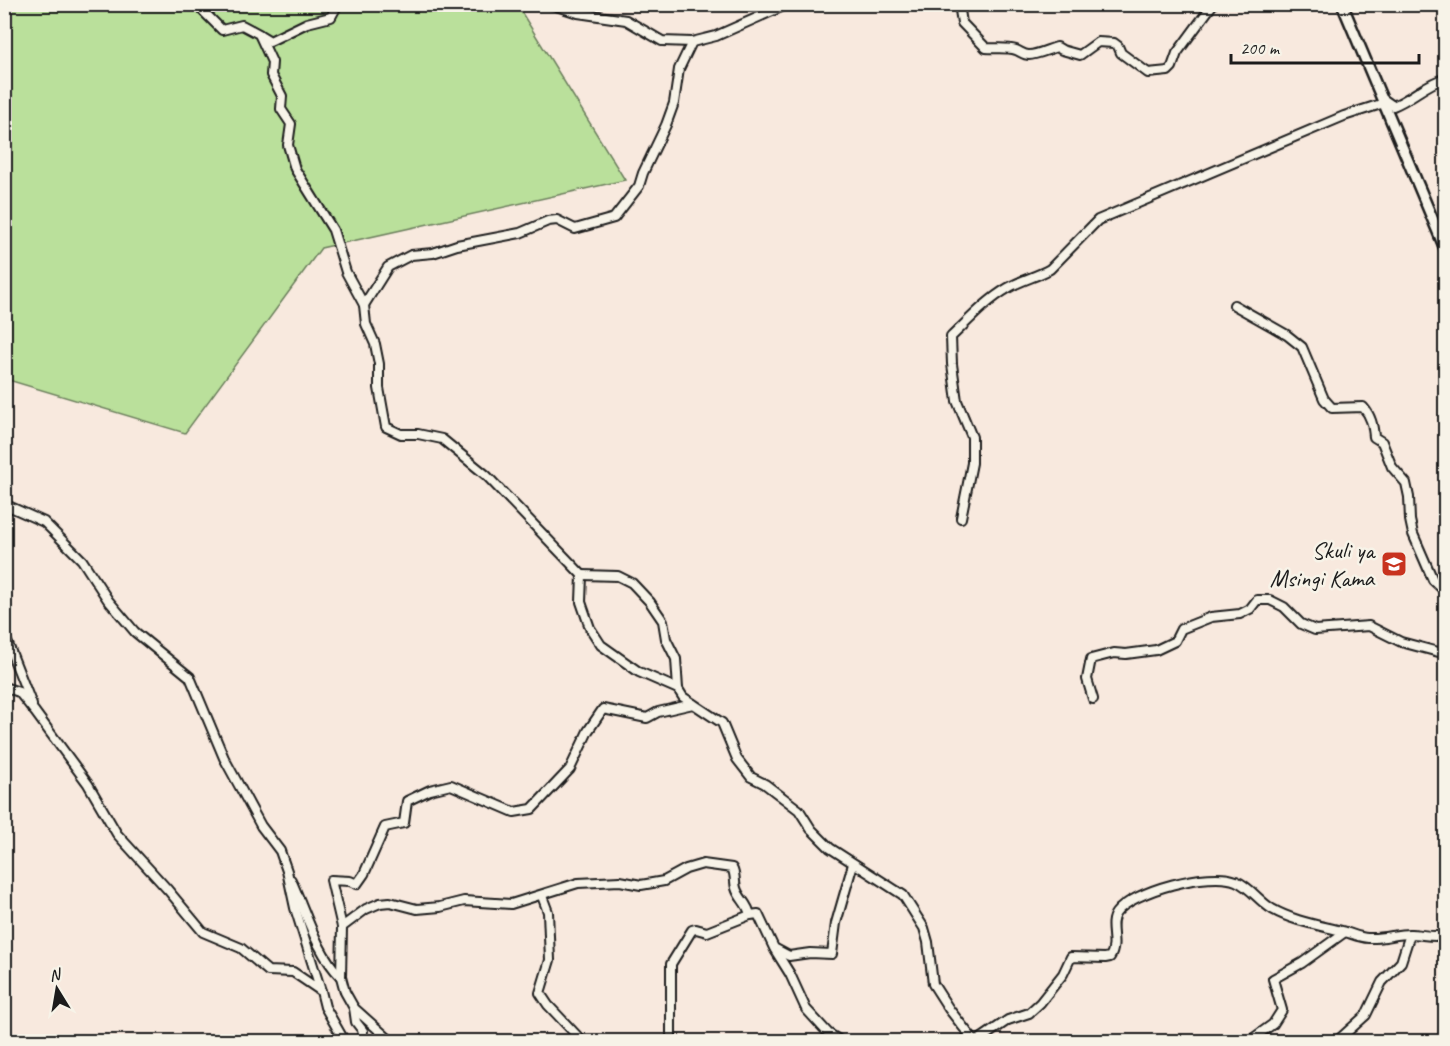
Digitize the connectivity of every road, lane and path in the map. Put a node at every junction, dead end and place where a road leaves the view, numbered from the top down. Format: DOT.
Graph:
graph roads {
  1 [pos="196,4"];
  2 [pos="338,4"];
  3 [pos="550,4"];
  4 [pos="788,4"];
  5 [pos="959,4"];
  6 [pos="1213,4"];
  7 [pos="1342,4"];
  8 [pos="259,34"];
  9 [pos="692,42"];
  10 [pos="1446,78"];
  11 [pos="1384,101"];
  12 [pos="1442,230"];
  13 [pos="1446,251"];
  14 [pos="364,305"];
  15 [pos="1234,305"];
  16 [pos="4,504"];
  17 [pos="961,518"];
  18 [pos="582,574"];
  19 [pos="1446,592"];
  20 [pos="4,634"];
  21 [pos="1446,654"];
  22 [pos="4,687"];
  23 [pos="678,689"];
  24 [pos="1093,699"];
  25 [pos="693,705"];
  26 [pos="35,712"];
  27 [pos="853,864"];
  28 [pos="287,871"];
  29 [pos="542,896"];
  30 [pos="750,915"];
  31 [pos="342,927"];
  32 [pos="1345,932"];
  33 [pos="1410,934"];
  34 [pos="1446,935"];
  35 [pos="774,948"];
  36 [pos="342,976"];
  37 [pos="321,991"];
  38 [pos="354,1008"];
  39 [pos="363,1031"];
  40 [pos="382,1031"];
  41 [pos="345,1041"];
  42 [pos="360,1041"];
  43 [pos="392,1041"];
  44 [pos="583,1041"];
  45 [pos="671,1041"];
  46 [pos="842,1041"];
  47 [pos="975,1041"];
  48 [pos="1248,1041"];
  49 [pos="1336,1041"];
  1 -- 8 [label="street"];
  2 -- 8 [label="street"];
  3 -- 9 [label="street"];
  4 -- 9 [label="street"];
  5 -- 6 [label="street"];
  7 -- 11 [label="street"];
  8 -- 14 [label="street"];
  9 -- 14 [label="street"];
  10 -- 11 [label="street"];
  11 -- 12 [label="street"];
  11 -- 17 [label="street"];
  12 -- 13 [label="street"];
  14 -- 18 [label="street"];
  15 -- 19 [label="street"];
  16 -- 28 [label="street"];
  18 -- 23 [label="street"];
  18 -- 23 [label="street"];
  20 -- 26 [label="street"];
  21 -- 24 [label="street"];
  22 -- 26 [label="street"];
  23 -- 25 [label="street"];
  25 -- 27 [label="street"];
  25 -- 31 [label="street"];
  26 -- 37 [label="street"];
  27 -- 35 [label="street"];
  27 -- 47 [label="street"];
  28 -- 36 [label="street"];
  28 -- 37 [label="street"];
  29 -- 30 [label="street"];
  29 -- 31 [label="street"];
  29 -- 44 [label="street"];
  30 -- 35 [label="street"];
  30 -- 45 [label="street"];
  31 -- 36 [label="street"];
  32 -- 33 [label="street"];
  32 -- 47 [label="street"];
  32 -- 48 [label="street"];
  33 -- 34 [label="street"];
  33 -- 49 [label="street"];
  35 -- 46 [label="street"];
  36 -- 38 [label="street"];
  37 -- 41 [label="street"];
  38 -- 39 [label="street"];
  38 -- 40 [label="street"];
  39 -- 40 [label="street"];
  39 -- 42 [label="street"];
  40 -- 43 [label="street"];
}
